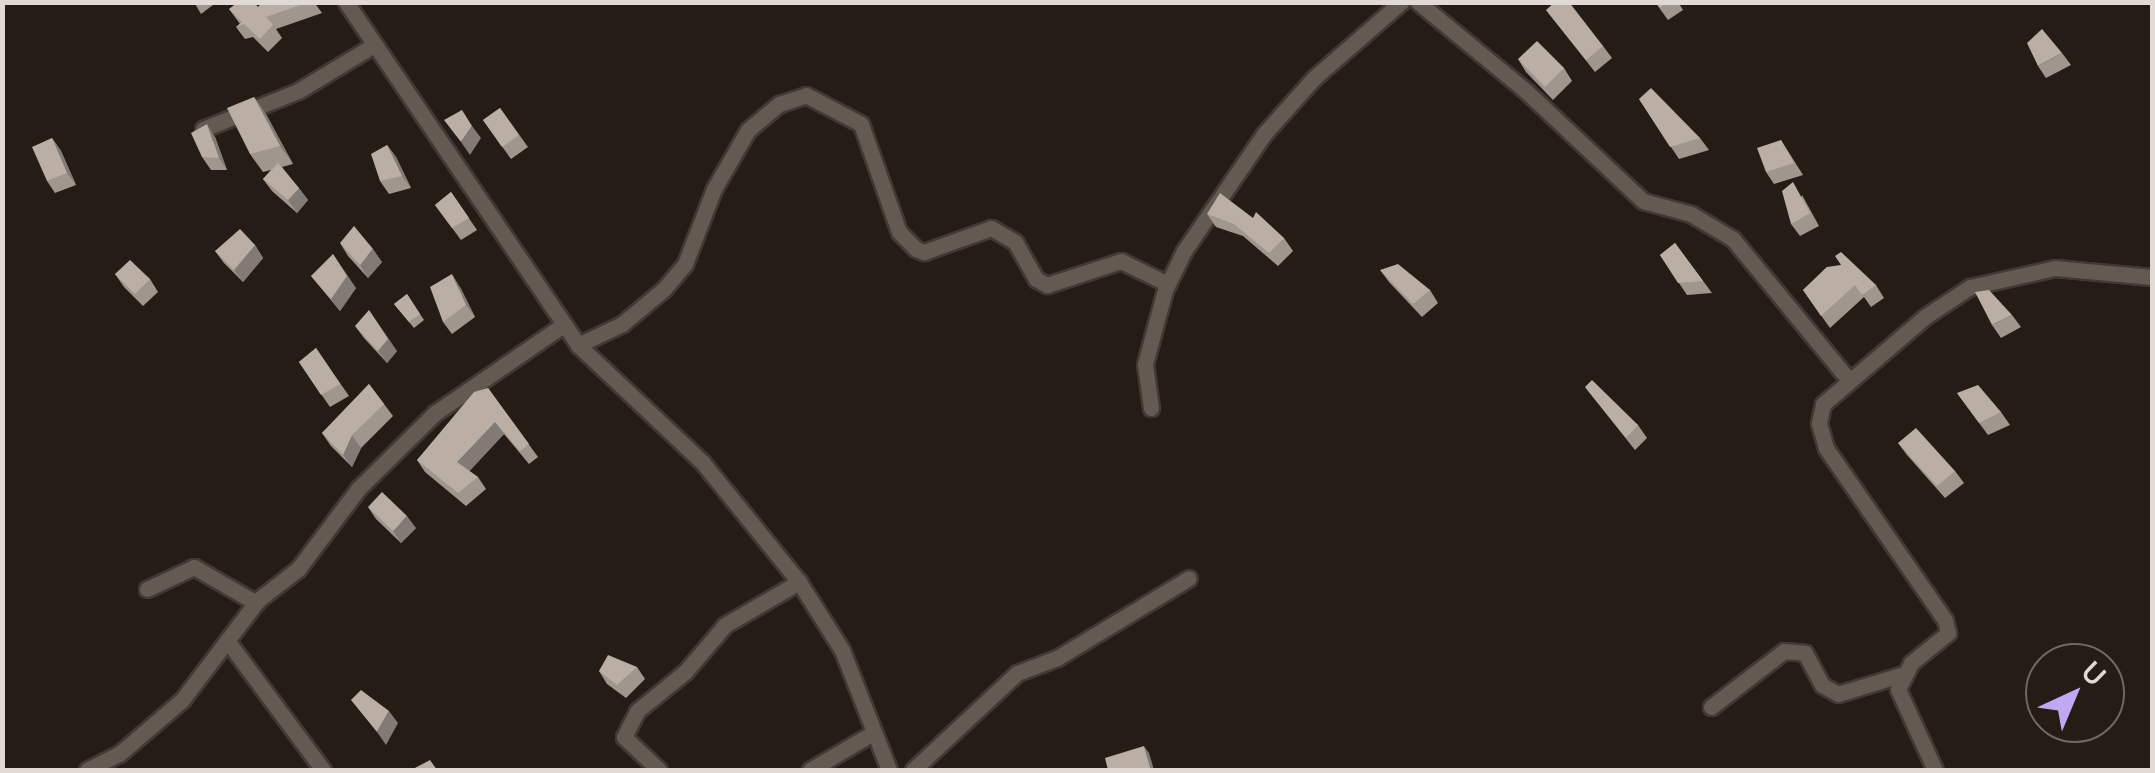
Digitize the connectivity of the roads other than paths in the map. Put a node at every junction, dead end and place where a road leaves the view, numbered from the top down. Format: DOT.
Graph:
graph roads {
  1 [pos="346,2"];
  2 [pos="1401,2"];
  3 [pos="1418,2"];
  4 [pos="374,45"];
  5 [pos="203,129"];
  6 [pos="2152,277"];
  7 [pos="1168,284"];
  8 [pos="563,325"];
  9 [pos="578,345"];
  10 [pos="1850,380"];
  11 [pos="1151,408"];
  12 [pos="1190,578"];
  13 [pos="799,582"];
  14 [pos="146,589"];
  15 [pos="256,604"];
  16 [pos="229,643"];
  17 [pos="1904,674"];
  18 [pos="1711,706"];
  19 [pos="872,734"];
  20 [pos="88,770"];
  21 [pos="322,770"];
  22 [pos="659,770"];
  23 [pos="810,770"];
  24 [pos="888,770"];
  25 [pos="914,770"];
  26 [pos="1935,770"];
  1 -- 4 [label="street"];
  2 -- 7 [label="street"];
  3 -- 10 [label="street"];
  4 -- 5 [label="street"];
  4 -- 8 [label="street"];
  6 -- 10 [label="street"];
  7 -- 9 [label="street"];
  7 -- 11 [label="street"];
  8 -- 9 [label="street"];
  8 -- 15 [label="street"];
  9 -- 13 [label="street"];
  10 -- 17 [label="street"];
  12 -- 25 [label="street"];
  13 -- 19 [label="street"];
  13 -- 22 [label="street"];
  14 -- 15 [label="street"];
  15 -- 16 [label="street"];
  16 -- 20 [label="street"];
  16 -- 21 [label="street"];
  17 -- 18 [label="street"];
  17 -- 26 [label="street"];
  19 -- 23 [label="street"];
  19 -- 24 [label="street"];
}
